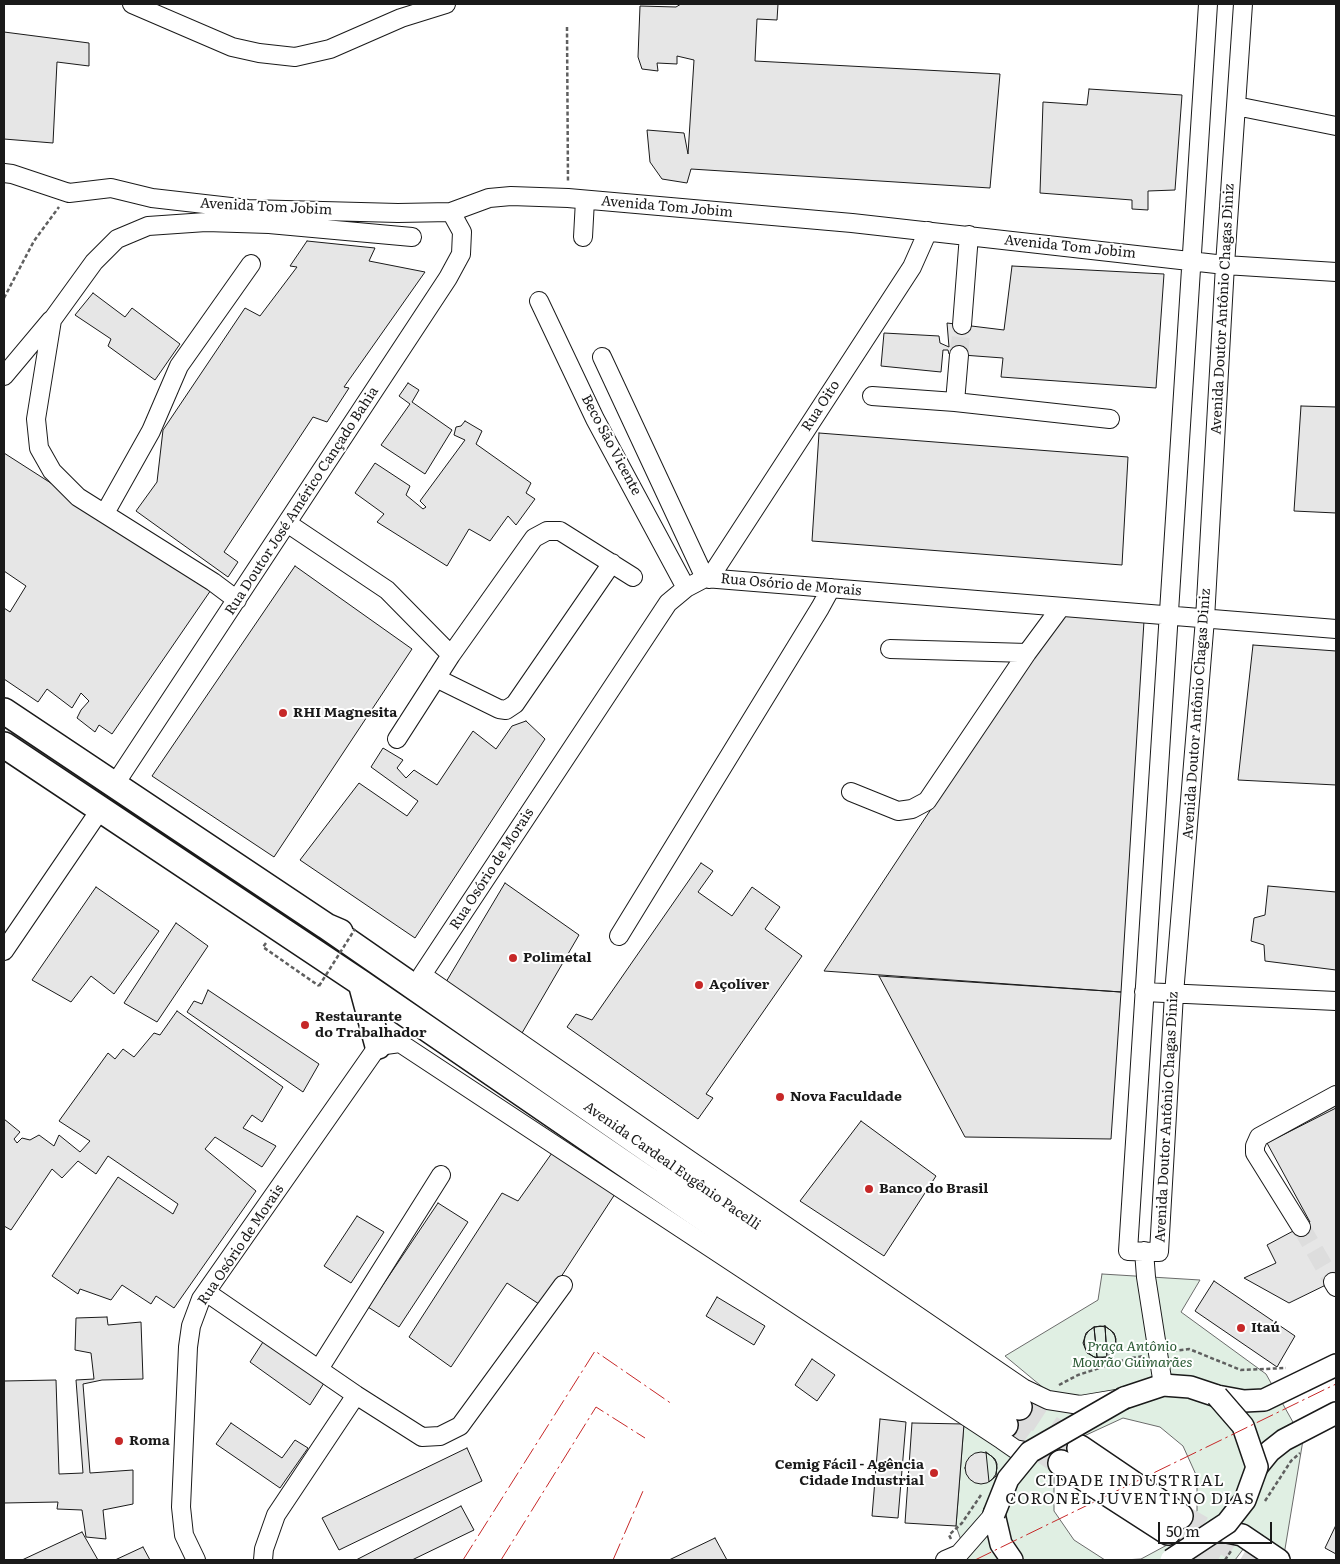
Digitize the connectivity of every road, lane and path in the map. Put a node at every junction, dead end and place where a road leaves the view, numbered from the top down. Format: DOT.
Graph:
graph roads {
  1 [pos="132,4"];
  2 [pos="446,4"];
  3 [pos="1208,4"];
  4 [pos="1243,4"];
  5 [pos="567,27"];
  6 [pos="1236,106"];
  7 [pos="1336,126"];
  8 [pos="4,173"];
  9 [pos="69,193"];
  10 [pos="577,199"];
  11 [pos="451,212"];
  12 [pos="928,231"];
  13 [pos="969,235"];
  14 [pos="412,237"];
  15 [pos="583,237"];
  16 [pos="1192,260"];
  17 [pos="251,264"];
  18 [pos="1225,264"];
  19 [pos="1336,272"];
  20 [pos="4,298"];
  21 [pos="539,301"];
  22 [pos="52,320"];
  23 [pos="962,325"];
  24 [pos="959,355"];
  25 [pos="602,357"];
  26 [pos="4,376"];
  27 [pos="872,396"];
  28 [pos="955,402"];
  29 [pos="1110,419"];
  30 [pos="104,513"];
  31 [pos="287,523"];
  32 [pos="612,564"];
  33 [pos="633,577"];
  34 [pos="707,578"];
  35 [pos="686,588"];
  36 [pos="831,588"];
  37 [pos="237,600"];
  38 [pos="1062,607"];
  39 [pos="1170,615"];
  40 [pos="1205,619"];
  41 [pos="1336,629"];
  42 [pos="890,649"];
  43 [pos="1027,653"];
  44 [pos="451,655"];
  45 [pos="436,678"];
  46 [pos="4,711"];
  47 [pos="396,739"];
  48 [pos="4,745"];
  49 [pos="115,784"];
  50 [pos="851,792"];
  51 [pos="100,810"];
  52 [pos="326,926"];
  53 [pos="356,929"];
  54 [pos="619,936"];
  55 [pos="263,947"];
  56 [pos="4,951"];
  57 [pos="422,975"];
  58 [pos="361,983"];
  59 [pos="1144,992"];
  60 [pos="1174,994"];
  61 [pos="1336,1001"];
  62 [pos="378,1046"];
  63 [pos="1336,1096"];
  64 [pos="441,1175"];
  65 [pos="1301,1227"];
  66 [pos="1144,1251"];
  67 [pos="563,1285"];
  68 [pos="206,1292"];
  69 [pos="1158,1352"];
  70 [pos="1336,1365"];
  71 [pos="319,1369"];
  72 [pos="1304,1380"];
  73 [pos="1163,1385"];
  74 [pos="1056,1386"];
  75 [pos="356,1395"];
  76 [pos="1217,1396"];
  77 [pos="1124,1398"];
  78 [pos="1336,1414"];
  79 [pos="1305,1448"];
  80 [pos="1030,1452"];
  81 [pos="1071,1455"];
  82 [pos="1257,1467"];
  83 [pos="982,1493"];
  84 [pos="1264,1502"];
  85 [pos="994,1514"];
  86 [pos="1174,1524"];
  87 [pos="1217,1530"];
  88 [pos="1242,1535"];
  89 [pos="952,1557"];
  90 [pos="196,1560"];
  91 [pos="263,1560"];
  92 [pos="1012,1560"];
  93 [pos="1170,1560"];
  94 [pos="1225,1560"];
  95 [pos="1280,1560"];
  1 -- 2 [label="street"];
  3 -- 16 [label="street, Avenida Doutor Antônio Chagas Diniz"];
  4 -- 6 [label="street, Avenida Doutor Antônio Chagas Diniz"];
  5 -- 10 [label="path"];
  6 -- 7 [label="street"];
  6 -- 18 [label="street, Avenida Doutor Antônio Chagas Diniz"];
  8 -- 9 [label="street, Avenida Tom Jobim"];
  9 -- 11 [label="street, Avenida Tom Jobim"];
  9 -- 20 [label="path"];
  10 -- 11 [label="street, Avenida Tom Jobim"];
  10 -- 12 [label="street, Avenida Tom Jobim"];
  10 -- 15 [label="street"];
  11 -- 31 [label="street, Rua Doutor José Américo Cançado Bahia"];
  12 -- 13 [label="street, Avenida Tom Jobim"];
  12 -- 34 [label="street, Rua Oito"];
  13 -- 16 [label="street, Avenida Tom Jobim"];
  13 -- 23 [label="street"];
  14 -- 22 [label="street"];
  16 -- 18 [label="street, Avenida Tom Jobim"];
  16 -- 39 [label="street, Avenida Doutor Antônio Chagas Diniz"];
  17 -- 30 [label="street"];
  18 -- 19 [label="street, Avenida Tom Jobim"];
  18 -- 40 [label="street, Avenida Doutor Antônio Chagas Diniz"];
  21 -- 35 [label="street, Beco São Vicente"];
  22 -- 26 [label="street"];
  22 -- 30 [label="street"];
  24 -- 28 [label="street"];
  25 -- 34 [label="street"];
  27 -- 28 [label="street"];
  28 -- 29 [label="street"];
  30 -- 37 [label="street"];
  31 -- 37 [label="street, Rua Doutor José Américo Cançado Bahia"];
  31 -- 44 [label="street"];
  32 -- 33 [label="street"];
  32 -- 44 [label="street"];
  32 -- 45 [label="street"];
  34 -- 35 [label="street, Rua Osório de Morais"];
  34 -- 36 [label="street, Rua Osório de Morais"];
  35 -- 57 [label="street, Rua Osório de Morais"];
  36 -- 38 [label="street, Rua Osório de Morais"];
  36 -- 54 [label="street"];
  37 -- 49 [label="street, Rua Doutor José Américo Cançado Bahia"];
  38 -- 39 [label="street, Rua Osório de Morais"];
  38 -- 43 [label="street"];
  39 -- 40 [label="street, Rua Osório de Morais"];
  39 -- 59 [label="street, Avenida Doutor Antônio Chagas Diniz"];
  40 -- 41 [label="street, Rua Osório de Morais"];
  40 -- 60 [label="street, Avenida Doutor Antônio Chagas Diniz"];
  42 -- 43 [label="street"];
  43 -- 50 [label="street"];
  44 -- 45 [label="street"];
  45 -- 47 [label="street"];
  46 -- 49 [label="highway"];
  48 -- 51 [label="highway"];
  49 -- 52 [label="highway"];
  51 -- 56 [label="street"];
  51 -- 58 [label="highway, Avenida Cardeal Eugênio Pacelli"];
  52 -- 57 [label="highway"];
  52 -- 58 [label="highway, Avenida Cardeal Eugênio Pacelli"];
  53 -- 55 [label="path, bridge"];
  57 -- 77 [label="street, Avenida Cardeal Eugênio Pacelli"];
  58 -- 62 [label="highway"];
  59 -- 60 [label="street"];
  59 -- 66 [label="street, Avenida Doutor Antônio Chagas Diniz"];
  60 -- 61 [label="street"];
  60 -- 66 [label="street, Avenida Doutor Antônio Chagas Diniz"];
  62 -- 68 [label="street, Rua Osório de Morais"];
  62 -- 80 [label="street"];
  63 -- 65 [label="street"];
  64 -- 71 [label="street"];
  66 -- 69 [label="street"];
  67 -- 75 [label="street"];
  68 -- 71 [label="street"];
  68 -- 90 [label="street, Rua Osório de Morais"];
  69 -- 72 [label="path"];
  69 -- 73 [label="street"];
  69 -- 74 [label="path"];
  70 -- 72 [label="main road"];
  71 -- 75 [label="street"];
  72 -- 76 [label="main road"];
  73 -- 76 [label="main road"];
  73 -- 77 [label="main road"];
  75 -- 91 [label="street"];
  76 -- 82 [label="main road, bridge"];
  77 -- 80 [label="main road, bridge"];
  78 -- 82 [label="main road"];
  79 -- 84 [label="path"];
  80 -- 85 [label="main road, bridge"];
  81 -- 86 [label="highway"];
  82 -- 87 [label="main road, bridge"];
  83 -- 89 [label="path"];
  85 -- 89 [label="street"];
  85 -- 92 [label="main road"];
  87 -- 88 [label="main road"];
  87 -- 93 [label="main road, bridge"];
  88 -- 94 [label="path"];
  88 -- 95 [label="main road"];
}
